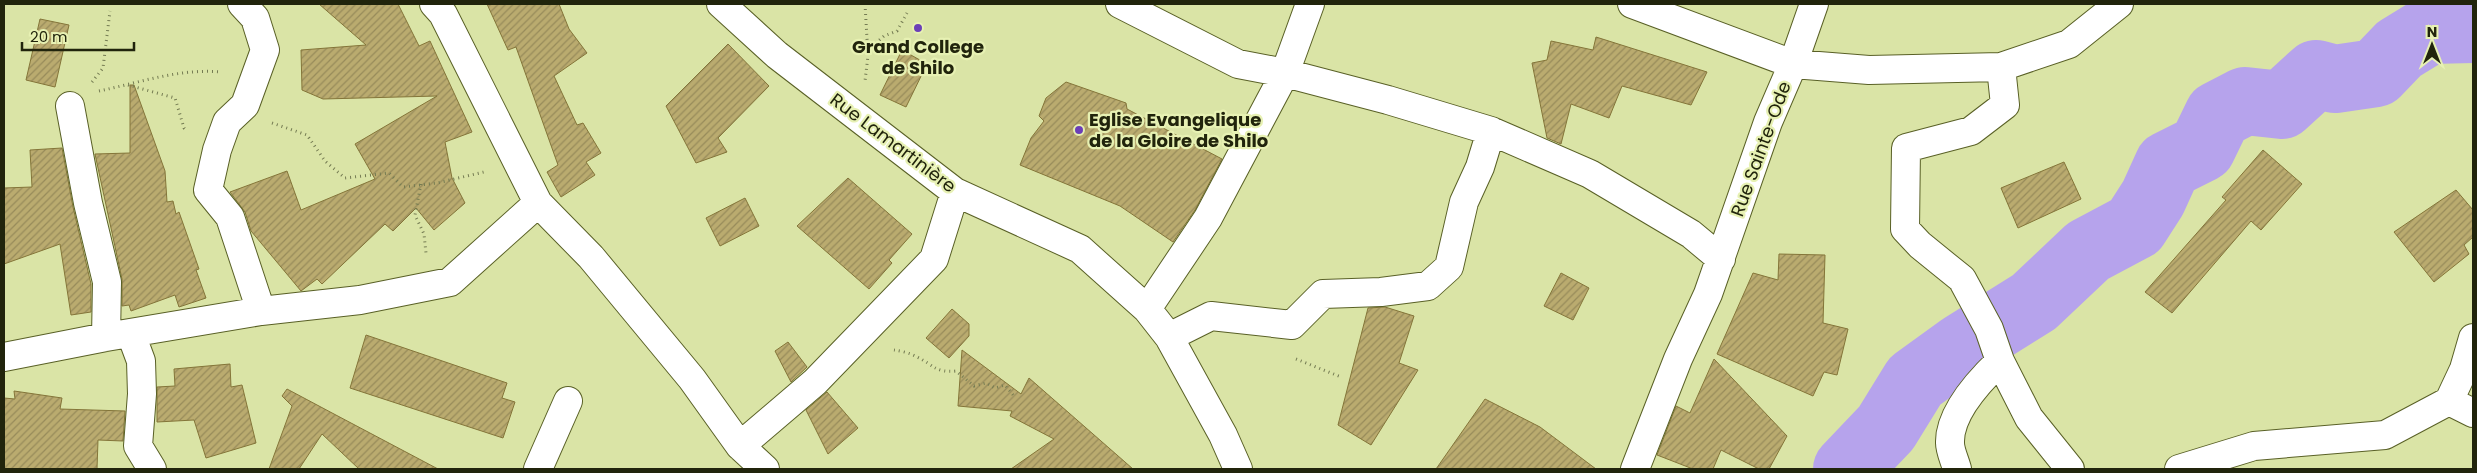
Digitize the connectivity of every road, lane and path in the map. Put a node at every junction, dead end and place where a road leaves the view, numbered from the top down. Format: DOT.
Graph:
graph roads {
  1 [pos="242,4"];
  2 [pos="434,4"];
  3 [pos="721,4"];
  4 [pos="865,4"];
  5 [pos="1120,4"];
  6 [pos="1310,4"];
  7 [pos="1632,4"];
  8 [pos="1814,4"];
  9 [pos="2119,4"];
  10 [pos="110,11"];
  11 [pos="907,12"];
  12 [pos="868,51"];
  13 [pos="1793,64"];
  14 [pos="2001,67"];
  15 [pos="1285,73"];
  16 [pos="128,85"];
  17 [pos="249,94"];
  18 [pos="80,100"];
  19 [pos="865,124"];
  20 [pos="1491,132"];
  21 [pos="217,150"];
  22 [pos="518,166"];
  23 [pos="421,184"];
  24 [pos="955,192"];
  25 [pos="538,204"];
  26 [pos="1721,259"];
  27 [pos="414,289"];
  28 [pos="1147,309"];
  29 [pos="261,311"];
  30 [pos="119,336"];
  31 [pos="1170,337"];
  32 [pos="2473,338"];
  33 [pos="855,340"];
  34 [pos="4,357"];
  35 [pos="2000,361"];
  36 [pos="1014,396"];
  37 [pos="568,401"];
  38 [pos="2449,401"];
  39 [pos="2473,413"];
  40 [pos="740,446"];
  41 [pos="152,469"];
  42 [pos="538,469"];
  43 [pos="765,469"];
  44 [pos="1238,469"];
  45 [pos="1636,469"];
  46 [pos="1957,469"];
  47 [pos="2070,469"];
  48 [pos="2179,469"];
  1 -- 17 [label="street"];
  2 -- 22 [label="street"];
  3 -- 19 [label="street, Rue Lamartinière"];
  4 -- 12 [label="path"];
  5 -- 15 [label="street"];
  6 -- 15 [label="street"];
  7 -- 13 [label="street"];
  8 -- 13 [label="street"];
  9 -- 14 [label="street, Rue Sainte-Ode"];
  10 -- 18 [label="path"];
  11 -- 12 [label="path"];
  12 -- 19 [label="path"];
  13 -- 14 [label="street, Rue Sainte-Ode"];
  13 -- 26 [label="street, Rue Sainte-Ode"];
  14 -- 35 [label="street"];
  15 -- 20 [label="street"];
  15 -- 28 [label="street"];
  16 -- 17 [label="path"];
  16 -- 18 [label="path"];
  16 -- 21 [label="path"];
  17 -- 21 [label="street"];
  17 -- 23 [label="path"];
  18 -- 30 [label="street"];
  19 -- 24 [label="street, Rue Lamartinière"];
  20 -- 26 [label="street"];
  20 -- 31 [label="street"];
  21 -- 29 [label="street"];
  22 -- 23 [label="path"];
  22 -- 25 [label="street"];
  23 -- 27 [label="path"];
  24 -- 28 [label="street, Rue Lamartinière"];
  24 -- 33 [label="street"];
  25 -- 27 [label="street"];
  25 -- 40 [label="street"];
  26 -- 45 [label="street, Rue Sainte-Ode"];
  27 -- 29 [label="street"];
  28 -- 31 [label="street, Rue Lamartinière"];
  29 -- 30 [label="street"];
  30 -- 34 [label="street"];
  30 -- 41 [label="street"];
  31 -- 44 [label="street, Rue Lamartinière"];
  32 -- 38 [label="street"];
  33 -- 36 [label="path"];
  33 -- 40 [label="street"];
  35 -- 46 [label="street"];
  35 -- 47 [label="street"];
  37 -- 42 [label="street"];
  38 -- 39 [label="street"];
  38 -- 48 [label="street"];
  40 -- 43 [label="street"];
}
